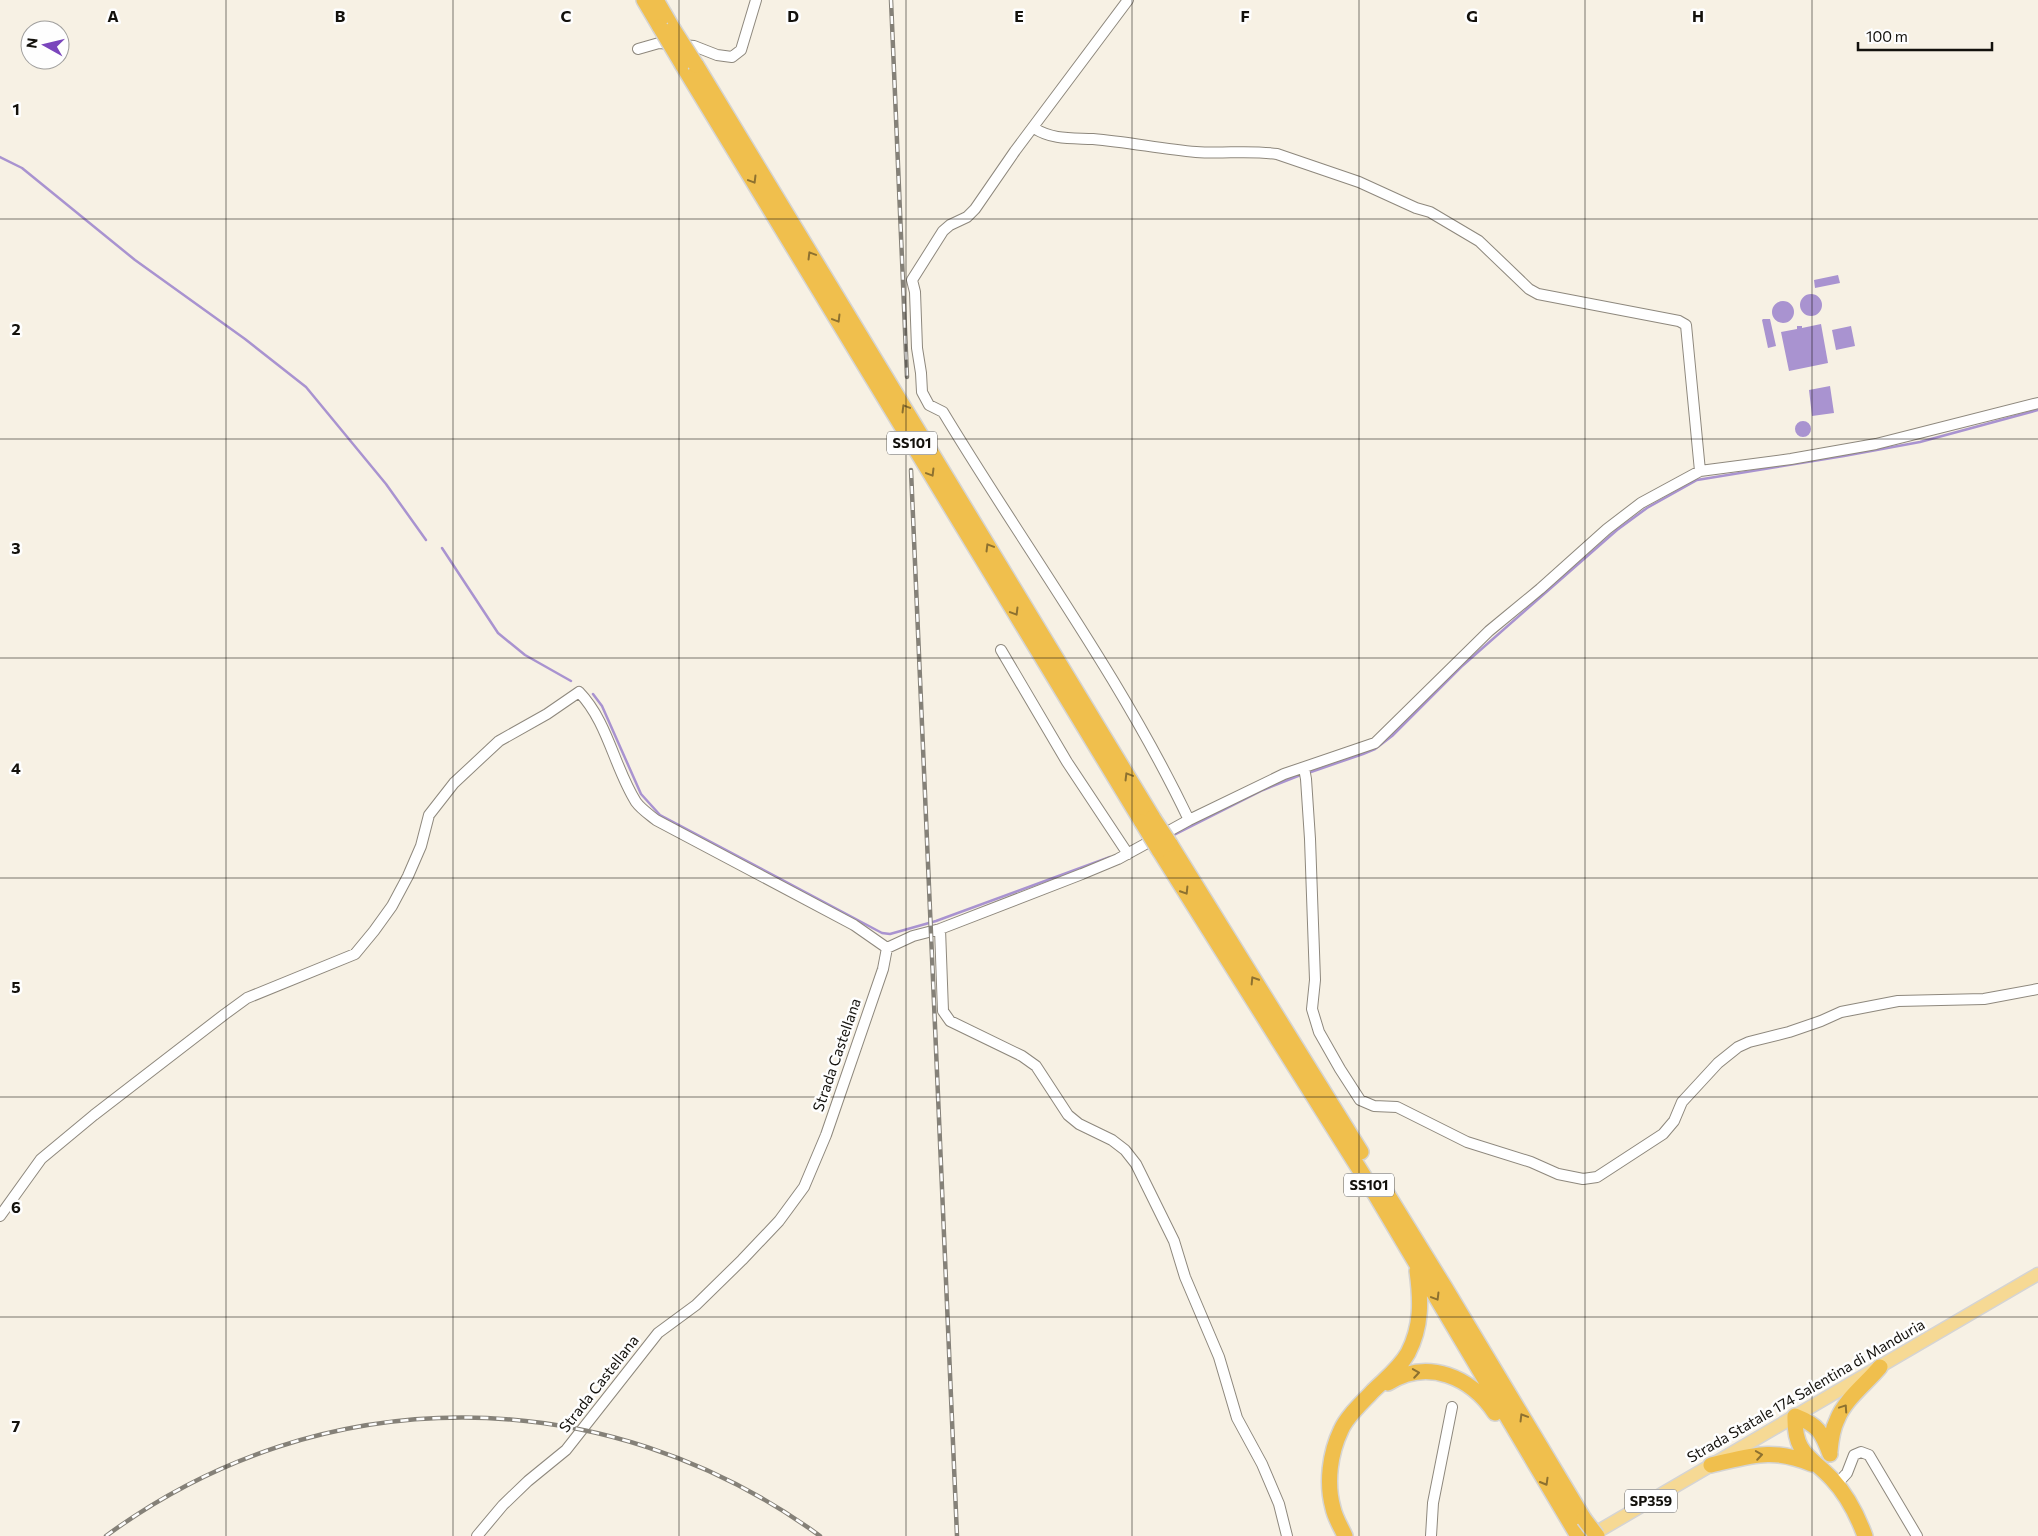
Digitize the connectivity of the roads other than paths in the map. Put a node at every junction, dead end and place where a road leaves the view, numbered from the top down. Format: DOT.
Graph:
graph roads {
  1 [pos="644,0"];
  2 [pos="656,0"];
  3 [pos="756,0"];
  4 [pos="1128,0"];
  5 [pos="667,28"];
  6 [pos="638,49"];
  7 [pos="1034,128"];
  8 [pos="2038,403"];
  9 [pos="1700,471"];
  10 [pos="1001,650"];
  11 [pos="1304,768"];
  12 [pos="1189,820"];
  13 [pos="1164,847"];
  14 [pos="1128,854"];
  15 [pos="940,929"];
  16 [pos="887,948"];
  17 [pos="2038,989"];
  18 [pos="0,1216"];
  19 [pos="1415,1262"];
  20 [pos="2038,1274"];
  21 [pos="1880,1367"];
  22 [pos="1372,1392"];
  23 [pos="1452,1407"];
  24 [pos="1795,1416"];
  25 [pos="1830,1454"];
  26 [pos="1532,1459"];
  27 [pos="1712,1466"];
  28 [pos="1816,1466"];
  29 [pos="1834,1482"];
  30 [pos="1577,1527"];
  31 [pos="477,1536"];
  32 [pos="1287,1536"];
  33 [pos="1345,1536"];
  34 [pos="1430,1536"];
  35 [pos="1590,1536"];
  36 [pos="1596,1536"];
  37 [pos="1865,1536"];
  38 [pos="1917,1536"];
  1 -- 5 [label="highway, SS101"];
  2 -- 5 [label="highway, SS101"];
  3 -- 6 [label="street"];
  4 -- 7 [label="street"];
  5 -- 13 [label="highway, SS101, bridge"];
  7 -- 9 [label="street"];
  7 -- 12 [label="street"];
  8 -- 9 [label="street"];
  9 -- 11 [label="street"];
  10 -- 14 [label="street"];
  11 -- 12 [label="street"];
  11 -- 17 [label="street"];
  12 -- 14 [label="street"];
  13 -- 19 [label="highway, SS101, one-way"];
  30 -- 13 [label="highway, SS101, one-way"];
  14 -- 15 [label="street"];
  15 -- 16 [label="street"];
  15 -- 32 [label="street"];
  16 -- 18 [label="street"];
  16 -- 31 [label="street, Strada Castellana"];
  19 -- 22 [label="highway"];
  19 -- 26 [label="highway, SS101, one-way"];
  20 -- 21 [label="main road, Strada Statale 174 Salentina di Manduria / SP359"];
  21 -- 24 [label="main road, Strada Statale 174 Salentina di Manduria / SP359"];
  25 -- 21 [label="highway, one-way"];
  22 -- 26 [label="highway, one-way"];
  22 -- 33 [label="highway"];
  23 -- 34 [label="street"];
  24 -- 25 [label="highway"];
  24 -- 27 [label="main road, Strada Statale 174 Salentina di Manduria / SP359"];
  24 -- 28 [label="highway"];
  25 -- 29 [label="highway"];
  26 -- 30 [label="highway, SS101, one-way"];
  27 -- 28 [label="highway, one-way"];
  27 -- 35 [label="main road, Strada Statale 174 Salentina di Manduria / SP359"];
  28 -- 29 [label="highway"];
  29 -- 37 [label="highway"];
  29 -- 38 [label="street"];
  30 -- 36 [label="highway, SS101, bridge"];
}
